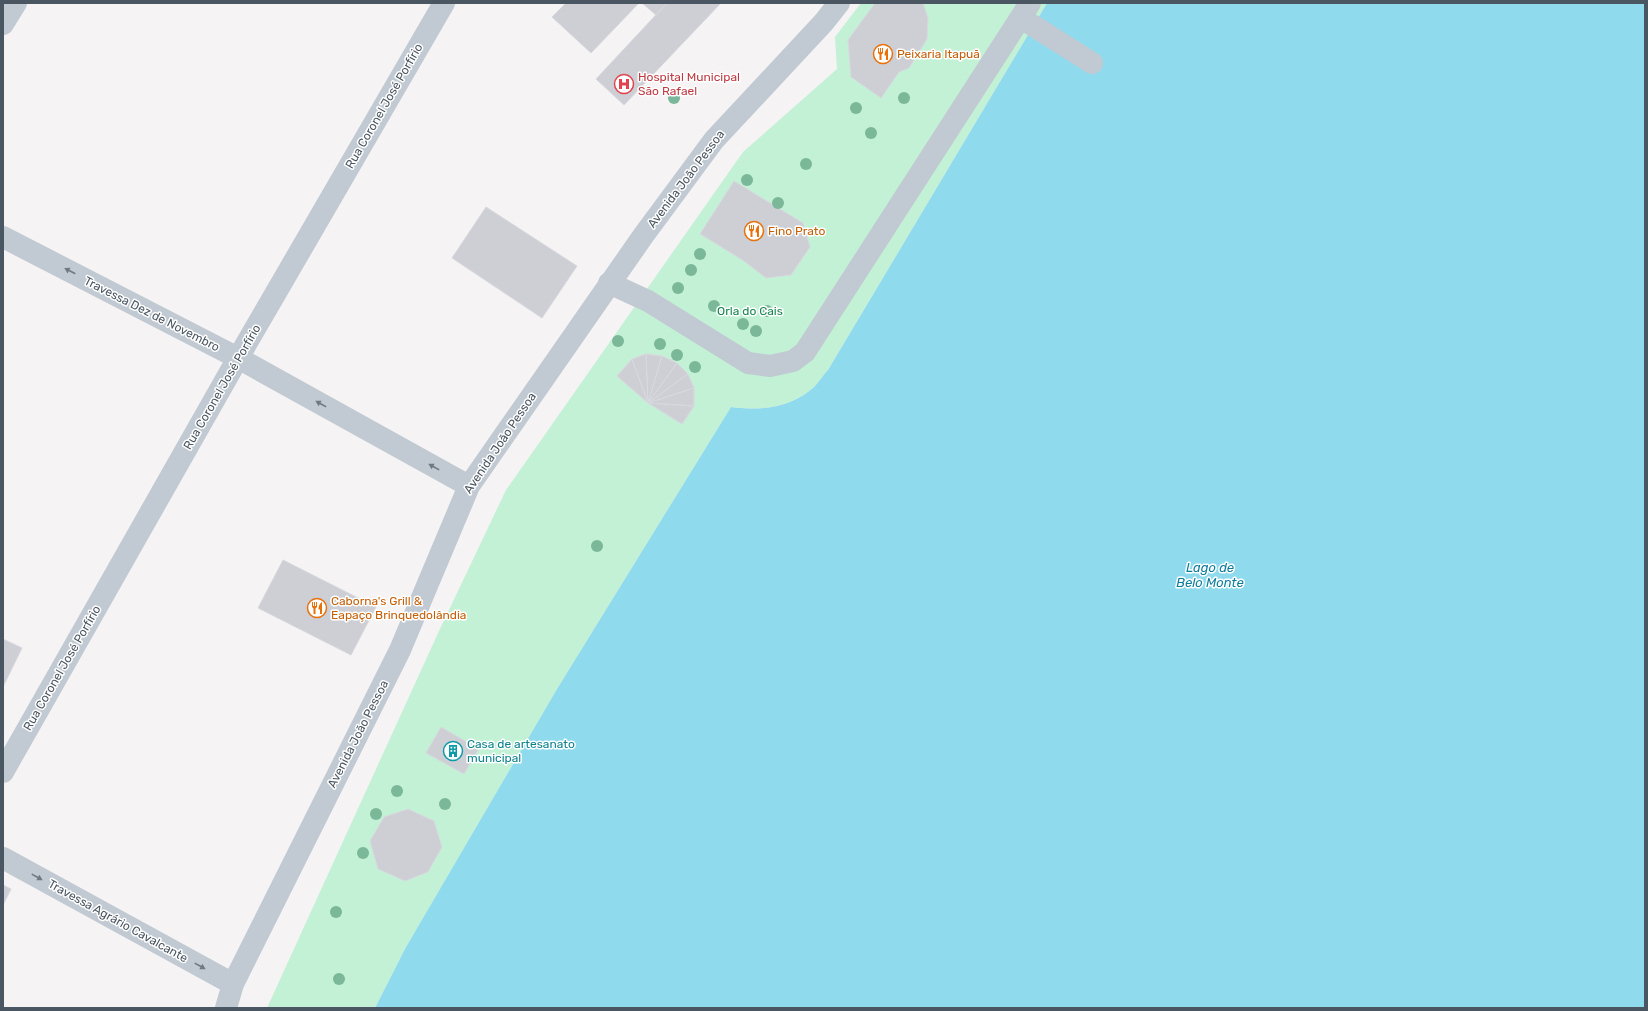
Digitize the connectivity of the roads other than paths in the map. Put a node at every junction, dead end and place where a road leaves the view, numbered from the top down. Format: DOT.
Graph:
graph roads {
  1 [pos="16,3"];
  2 [pos="444,3"];
  3 [pos="839,3"];
  4 [pos="1025,10"];
  5 [pos="3,24"];
  6 [pos="1092,63"];
  7 [pos="3,237"];
  8 [pos="610,283"];
  9 [pos="238,358"];
  10 [pos="469,486"];
  11 [pos="3,772"];
  12 [pos="3,858"];
  13 [pos="233,984"];
  14 [pos="226,1008"];
  1 -- 5 [label="street"];
  2 -- 9 [label="street, Rua Coronel José Porfírio"];
  3 -- 8 [label="street, Avenida João Pessoa"];
  4 -- 6 [label="street"];
  4 -- 8 [label="street"];
  9 -- 7 [label="street, Travessa Dez de Novembro, one-way"];
  8 -- 10 [label="street, Avenida João Pessoa"];
  10 -- 9 [label="street, Travessa Dez de Novembro, one-way"];
  9 -- 11 [label="street, Rua Coronel José Porfírio"];
  10 -- 13 [label="street, Avenida João Pessoa"];
  12 -- 13 [label="street, Travessa Agrário Cavalcante, one-way"];
  13 -- 14 [label="street, Avenida João Pessoa"];
}
